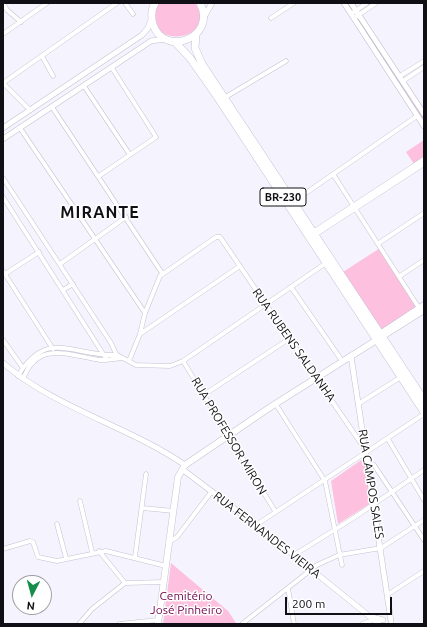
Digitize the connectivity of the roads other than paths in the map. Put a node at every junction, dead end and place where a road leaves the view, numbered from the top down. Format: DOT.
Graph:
graph roads {
  1 [pos="3,3"];
  2 [pos="48,3"];
  3 [pos="117,3"];
  4 [pos="125,3"];
  5 [pos="146,3"];
  6 [pos="155,3"];
  7 [pos="212,3"];
  8 [pos="294,3"];
  9 [pos="344,3"];
  10 [pos="352,3"];
  11 [pos="367,3"];
  12 [pos="376,3"];
  13 [pos="203,5"];
  14 [pos="133,14"];
  15 [pos="355,14"];
  16 [pos="152,16"];
  17 [pos="271,18"];
  18 [pos="203,20"];
  19 [pos="21,22"];
  20 [pos="3,34"];
  21 [pos="196,34"];
  22 [pos="164,39"];
  23 [pos="175,42"];
  24 [pos="42,56"];
  25 [pos="286,61"];
  26 [pos="424,61"];
  27 [pos="112,68"];
  28 [pos="424,68"];
  29 [pos="53,76"];
  30 [pos="402,79"];
  31 [pos="3,83"];
  32 [pos="65,86"];
  33 [pos="84,86"];
  34 [pos="71,94"];
  35 [pos="224,98"];
  36 [pos="52,107"];
  37 [pos="30,110"];
  38 [pos="424,114"];
  39 [pos="417,116"];
  40 [pos="424,126"];
  41 [pos="3,128"];
  42 [pos="20,128"];
  43 [pos="3,139"];
  44 [pos="130,155"];
  45 [pos="424,159"];
  46 [pos="424,164"];
  47 [pos="333,174"];
  48 [pos="98,176"];
  49 [pos="3,178"];
  50 [pos="3,197"];
  51 [pos="293,202"];
  52 [pos="355,207"];
  53 [pos="424,213"];
  54 [pos="28,216"];
  55 [pos="126,217"];
  56 [pos="19,221"];
  57 [pos="314,234"];
  58 [pos="94,239"];
  59 [pos="379,243"];
  60 [pos="39,252"];
  61 [pos="424,260"];
  62 [pos="326,263"];
  63 [pos="60,264"];
  64 [pos="240,266"];
  65 [pos="4,272"];
  66 [pos="162,273"];
  67 [pos="400,276"];
  68 [pos="73,284"];
  69 [pos="291,286"];
  70 [pos="63,290"];
  71 [pos="265,304"];
  72 [pos="422,308"];
  73 [pos="146,313"];
  74 [pos="140,334"];
  75 [pos="379,337"];
  76 [pos="289,339"];
  77 [pos="3,340"];
  78 [pos="53,349"];
  79 [pos="46,352"];
  80 [pos="351,356"];
  81 [pos="119,357"];
  82 [pos="106,358"];
  83 [pos="340,358"];
  84 [pos="130,361"];
  85 [pos="183,361"];
  86 [pos="3,363"];
  87 [pos="23,368"];
  88 [pos="21,377"];
  89 [pos="316,377"];
  90 [pos="401,377"];
  91 [pos="205,394"];
  92 [pos="424,400"];
  93 [pos="275,404"];
  94 [pos="358,404"];
  95 [pos="424,413"];
  96 [pos="229,436"];
  97 [pos="388,439"];
  98 [pos="364,448"];
  99 [pos="365,454"];
  100 [pos="366,461"];
  101 [pos="183,467"];
  102 [pos="424,470"];
  103 [pos="146,474"];
  104 [pos="410,479"];
  105 [pos="325,481"];
  106 [pos="212,491"];
  107 [pos="390,492"];
  108 [pos="424,500"];
  109 [pos="80,501"];
  110 [pos="373,505"];
  111 [pos="142,508"];
  112 [pos="174,511"];
  113 [pos="275,511"];
  114 [pos="424,520"];
  115 [pos="57,524"];
  116 [pos="256,525"];
  117 [pos="415,526"];
  118 [pos="334,530"];
  119 [pos="424,540"];
  120 [pos="169,542"];
  121 [pos="381,548"];
  122 [pos="3,549"];
  123 [pos="99,551"];
  124 [pos="92,552"];
  125 [pos="294,555"];
  126 [pos="339,555"];
  127 [pos="135,557"];
  128 [pos="66,558"];
  129 [pos="342,565"];
  130 [pos="166,566"];
  131 [pos="311,569"];
  132 [pos="424,572"];
  133 [pos="164,582"];
  134 [pos="125,584"];
  135 [pos="288,588"];
  136 [pos="387,595"];
  137 [pos="372,618"];
  138 [pos="158,622"];
  139 [pos="387,622"];
  140 [pos="79,624"];
  141 [pos="119,624"];
  142 [pos="245,624"];
  143 [pos="294,624"];
  144 [pos="362,624"];
  1 -- 19 [label="street"];
  2 -- 19 [label="street"];
  3 -- 24 [label="street"];
  4 -- 14 [label="street"];
  5 -- 16 [label="main road"];
  6 -- 16 [label="main road"];
  7 -- 18 [label="street"];
  8 -- 17 [label="street"];
  9 -- 15 [label="street"];
  10 -- 15 [label="street"];
  11 -- 15 [label="street"];
  12 -- 15 [label="street"];
  13 -- 18 [label="main road"];
  15 -- 30 [label="street"];
  15 -- 39 [label="street"];
  16 -- 22 [label="main road"];
  16 -- 32 [label="street"];
  18 -- 21 [label="main road"];
  19 -- 20 [label="street"];
  21 -- 23 [label="main road"];
  21 -- 35 [label="main road, BR-230"];
  22 -- 23 [label="main road"];
  22 -- 27 [label="street"];
  23 -- 62 [label="main road, BR-230"];
  24 -- 29 [label="street"];
  24 -- 31 [label="street"];
  25 -- 35 [label="street"];
  26 -- 30 [label="street"];
  27 -- 33 [label="street"];
  27 -- 44 [label="street"];
  28 -- 30 [label="street"];
  30 -- 38 [label="street"];
  31 -- 37 [label="street"];
  32 -- 34 [label="street"];
  32 -- 37 [label="street"];
  33 -- 34 [label="street"];
  33 -- 44 [label="street"];
  34 -- 36 [label="street"];
  35 -- 51 [label="main road, BR-230"];
  36 -- 42 [label="street"];
  36 -- 48 [label="street"];
  37 -- 41 [label="street"];
  39 -- 40 [label="street"];
  39 -- 47 [label="street"];
  42 -- 43 [label="street"];
  42 -- 58 [label="street"];
  44 -- 48 [label="street"];
  45 -- 52 [label="street"];
  46 -- 52 [label="street"];
  47 -- 51 [label="street"];
  47 -- 52 [label="street"];
  48 -- 55 [label="street"];
  49 -- 54 [label="street"];
  50 -- 56 [label="street"];
  51 -- 57 [label="main road, BR-230"];
  52 -- 57 [label="street"];
  52 -- 59 [label="street"];
  53 -- 59 [label="street"];
  54 -- 56 [label="street"];
  54 -- 63 [label="street"];
  55 -- 58 [label="street"];
  55 -- 66 [label="street"];
  56 -- 60 [label="street"];
  57 -- 75 [label="main road, BR-230"];
  58 -- 63 [label="street"];
  58 -- 73 [label="street"];
  59 -- 67 [label="street"];
  60 -- 65 [label="street"];
  60 -- 70 [label="street"];
  61 -- 67 [label="street"];
  62 -- 69 [label="street"];
  62 -- 75 [label="main road, BR-230"];
  63 -- 68 [label="street"];
  64 -- 66 [label="street, RUA RUBENS SALDANHA"];
  64 -- 71 [label="street, RUA RUBENS SALDANHA"];
  64 -- 74 [label="street"];
  65 -- 78 [label="street"];
  66 -- 73 [label="street"];
  67 -- 72 [label="street"];
  68 -- 70 [label="street"];
  68 -- 81 [label="street"];
  69 -- 71 [label="street"];
  69 -- 83 [label="street"];
  70 -- 82 [label="street"];
  71 -- 76 [label="street, RUA RUBENS SALDANHA"];
  71 -- 85 [label="street"];
  72 -- 75 [label="main road"];
  73 -- 74 [label="street"];
  74 -- 84 [label="street"];
  75 -- 80 [label="main road"];
  75 -- 83 [label="main road"];
  75 -- 90 [label="main road, BR-230"];
  75 -- 92 [label="main road, BR-230"];
  76 -- 89 [label="street, RUA RUBENS SALDANHA"];
  76 -- 91 [label="street"];
  77 -- 87 [label="street"];
  78 -- 79 [label="street"];
  78 -- 82 [label="street"];
  79 -- 87 [label="street"];
  79 -- 88 [label="street"];
  80 -- 89 [label="main road"];
  80 -- 94 [label="street, RUA CAMPOS SALES"];
  81 -- 82 [label="street"];
  81 -- 84 [label="street"];
  83 -- 89 [label="main road"];
  84 -- 85 [label="street"];
  85 -- 91 [label="street, RUA PROFESSOR MIRON"];
  86 -- 88 [label="street, RUA FERNANDES VIEIRA"];
  87 -- 88 [label="street"];
  88 -- 101 [label="street, RUA FERNANDES VIEIRA"];
  89 -- 93 [label="main road"];
  89 -- 98 [label="street, RUA RUBENS SALDANHA"];
  90 -- 94 [label="street"];
  90 -- 95 [label="main road, BR-230"];
  91 -- 96 [label="street, RUA PROFESSOR MIRON"];
  93 -- 96 [label="main road"];
  93 -- 105 [label="street"];
  94 -- 98 [label="street, RUA CAMPOS SALES"];
  95 -- 97 [label="street"];
  96 -- 101 [label="main road"];
  96 -- 113 [label="street, RUA PROFESSOR MIRON"];
  97 -- 99 [label="street"];
  97 -- 104 [label="street"];
  98 -- 99 [label="street, RUA CAMPOS SALES"];
  99 -- 100 [label="street, RUA CAMPOS SALES"];
  99 -- 105 [label="street"];
  100 -- 107 [label="street"];
  100 -- 110 [label="street, RUA CAMPOS SALES"];
  101 -- 106 [label="street, RUA FERNANDES VIEIRA"];
  101 -- 112 [label="main road"];
  102 -- 104 [label="street"];
  103 -- 111 [label="street"];
  104 -- 107 [label="street"];
  104 -- 108 [label="street"];
  105 -- 113 [label="street"];
  105 -- 118 [label="street"];
  106 -- 116 [label="street, RUA FERNANDES VIEIRA"];
  106 -- 120 [label="street"];
  107 -- 110 [label="street"];
  107 -- 117 [label="street"];
  109 -- 124 [label="street"];
  110 -- 118 [label="street"];
  110 -- 121 [label="street, RUA CAMPOS SALES"];
  111 -- 112 [label="street"];
  111 -- 127 [label="street"];
  112 -- 120 [label="main road"];
  113 -- 116 [label="street"];
  114 -- 117 [label="street"];
  115 -- 128 [label="street"];
  116 -- 125 [label="street, RUA FERNANDES VIEIRA"];
  117 -- 119 [label="street"];
  117 -- 121 [label="street"];
  118 -- 125 [label="street"];
  118 -- 126 [label="street"];
  120 -- 130 [label="main road"];
  121 -- 126 [label="street"];
  121 -- 136 [label="street, RUA CAMPOS SALES"];
  122 -- 128 [label="street"];
  123 -- 124 [label="street"];
  123 -- 127 [label="street"];
  123 -- 134 [label="street"];
  124 -- 128 [label="street"];
  125 -- 131 [label="street, RUA FERNANDES VIEIRA"];
  126 -- 129 [label="street"];
  126 -- 131 [label="street"];
  127 -- 130 [label="street"];
  130 -- 133 [label="main road"];
  131 -- 135 [label="street"];
  131 -- 137 [label="street, RUA FERNANDES VIEIRA"];
  132 -- 136 [label="street"];
  133 -- 134 [label="street"];
  133 -- 138 [label="main road"];
  134 -- 140 [label="street"];
  135 -- 142 [label="street"];
  135 -- 143 [label="street"];
  136 -- 139 [label="street, RUA CAMPOS SALES"];
  137 -- 139 [label="street, RUA FERNANDES VIEIRA"];
  137 -- 144 [label="street"];
  138 -- 141 [label="street"];
}
